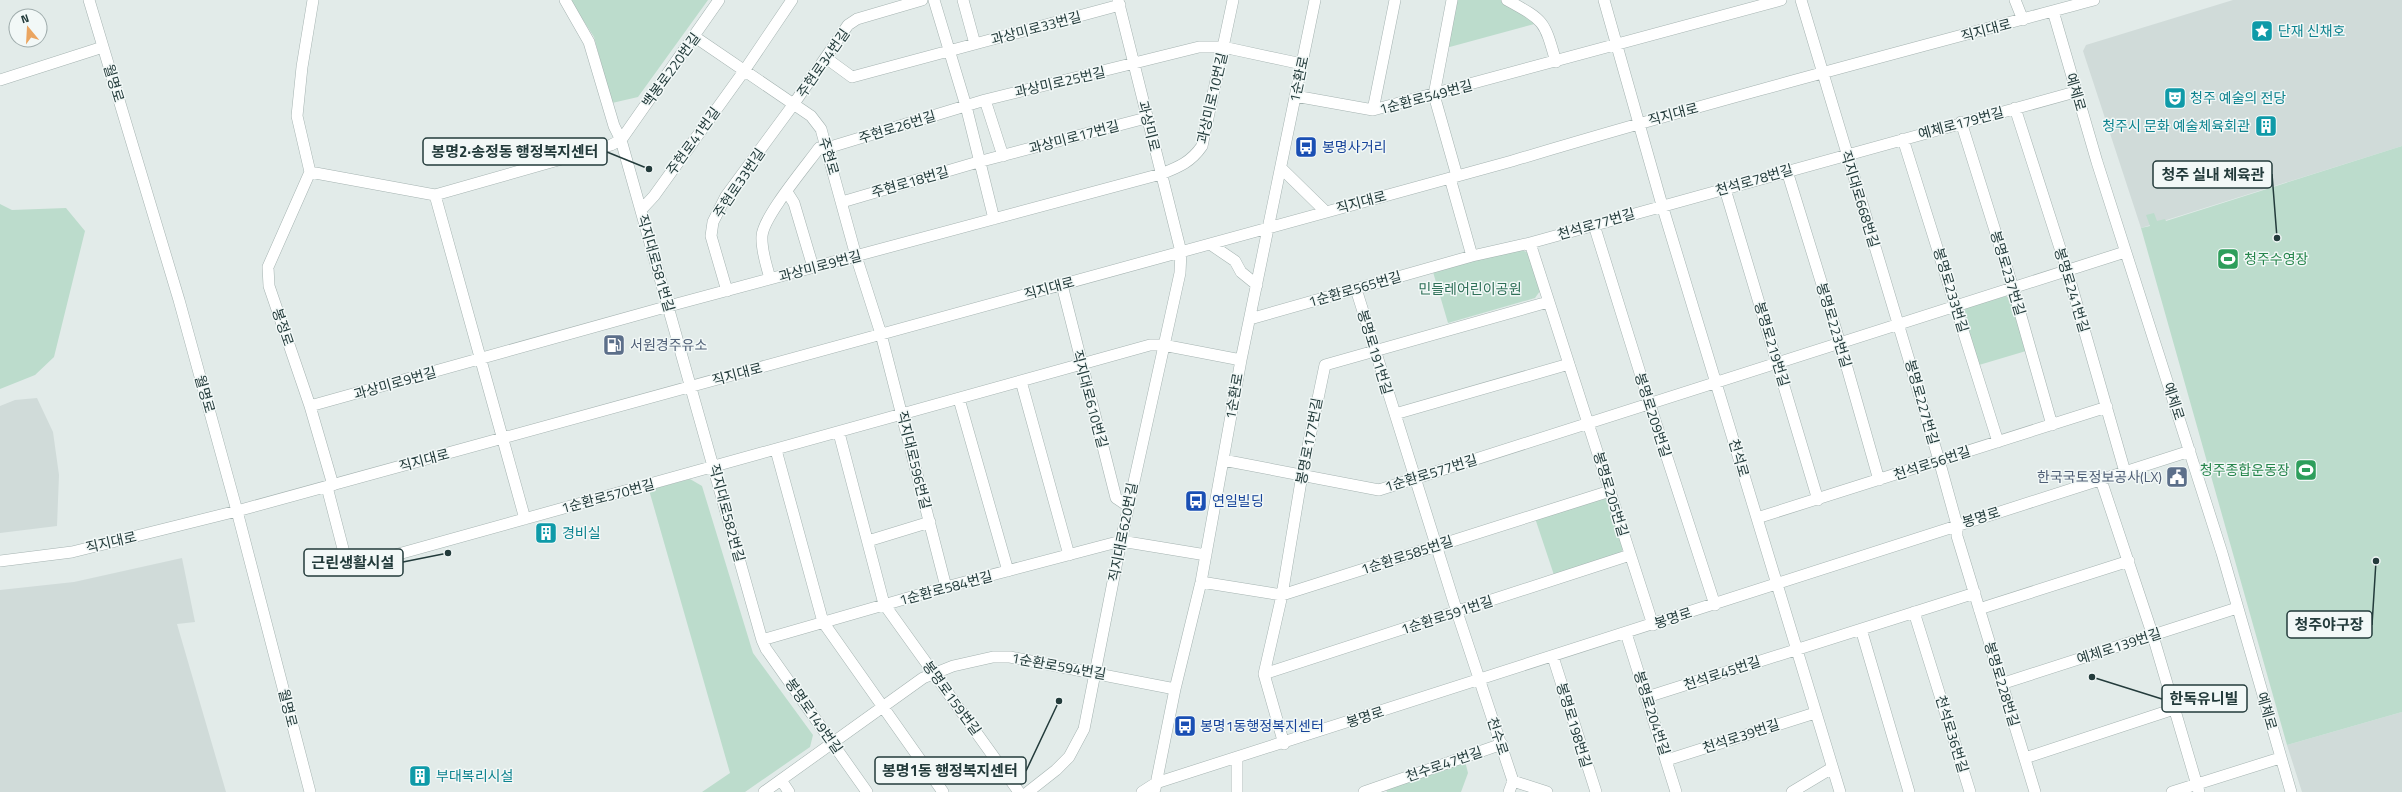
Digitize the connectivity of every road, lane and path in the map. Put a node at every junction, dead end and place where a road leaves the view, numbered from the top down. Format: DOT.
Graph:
graph roads {
  1 [pos="89,0"];
  2 [pos="313,0"];
  3 [pos="565,0"];
  4 [pos="720,0"];
  5 [pos="792,0"];
  6 [pos="922,0"];
  7 [pos="934,0"];
  8 [pos="963,0"];
  9 [pos="1233,0"];
  10 [pos="1315,0"];
  11 [pos="1395,0"];
  12 [pos="1452,0"];
  13 [pos="1507,0"];
  14 [pos="1604,0"];
  15 [pos="1781,0"];
  16 [pos="1802,0"];
  17 [pos="2015,0"];
  18 [pos="2094,0"];
  19 [pos="1119,3"];
  20 [pos="2053,11"];
  21 [pos="2023,20"];
  22 [pos="694,37"];
  23 [pos="975,44"];
  24 [pos="1616,45"];
  25 [pos="103,47"];
  26 [pos="1223,47"];
  27 [pos="948,50"];
  28 [pos="826,58"];
  29 [pos="1556,62"];
  30 [pos="1135,64"];
  31 [pos="1302,64"];
  32 [pos="744,72"];
  33 [pos="1822,73"];
  34 [pos="0,80"];
  35 [pos="2075,92"];
  36 [pos="1434,95"];
  37 [pos="1295,96"];
  38 [pos="985,100"];
  39 [pos="793,106"];
  40 [pos="966,106"];
  41 [pos="2015,108"];
  42 [pos="1373,110"];
  43 [pos="1146,118"];
  44 [pos="1961,122"];
  45 [pos="1639,123"];
  46 [pos="1903,139"];
  47 [pos="621,140"];
  48 [pos="828,148"];
  49 [pos="1846,155"];
  50 [pos="1003,156"];
  51 [pos="978,162"];
  52 [pos="1280,168"];
  53 [pos="1787,171"];
  54 [pos="310,172"];
  55 [pos="1161,174"];
  56 [pos="1454,177"];
  57 [pos="1725,189"];
  58 [pos="787,192"];
  59 [pos="435,195"];
  60 [pos="842,202"];
  61 [pos="1662,205"];
  62 [pos="641,210"];
  63 [pos="1326,212"];
  64 [pos="994,219"];
  65 [pos="1594,225"];
  66 [pos="1268,228"];
  67 [pos="1530,243"];
  68 [pos="1210,244"];
  69 [pos="1181,252"];
  70 [pos="2125,252"];
  71 [pos="856,256"];
  72 [pos="1472,256"];
  73 [pos="813,268"];
  74 [pos="2067,270"];
  75 [pos="770,279"];
  76 [pos="1062,284"];
  77 [pos="1257,285"];
  78 [pos="2013,288"];
  79 [pos="727,290"];
  80 [pos="1356,290"];
  81 [pos="1548,302"];
  82 [pos="669,306"];
  83 [pos="1956,306"];
  84 [pos="1250,319"];
  85 [pos="1899,325"];
  86 [pos="881,334"];
  87 [pos="1840,343"];
  88 [pos="1163,345"];
  89 [pos="1375,350"];
  90 [pos="480,359"];
  91 [pos="1241,360"];
  92 [pos="1779,363"];
  93 [pos="1081,364"];
  94 [pos="1569,364"];
  95 [pos="1021,382"];
  96 [pos="1717,382"];
  97 [pos="692,387"];
  98 [pos="960,399"];
  99 [pos="1650,405"];
  100 [pos="310,406"];
  101 [pos="2107,407"];
  102 [pos="1394,414"];
  103 [pos="902,415"];
  104 [pos="1590,424"];
  105 [pos="2052,425"];
  106 [pos="839,432"];
  107 [pos="504,438"];
  108 [pos="1998,442"];
  109 [pos="776,450"];
  110 [pos="2190,451"];
  111 [pos="1223,460"];
  112 [pos="1939,460"];
  113 [pos="714,467"];
  114 [pos="2125,472"];
  115 [pos="1302,475"];
  116 [pos="1415,479"];
  117 [pos="1879,480"];
  118 [pos="2101,480"];
  119 [pos="330,486"];
  120 [pos="1610,491"];
  121 [pos="1818,500"];
  122 [pos="1128,506"];
  123 [pos="237,511"];
  124 [pos="1757,518"];
  125 [pos="525,519"];
  126 [pos="930,522"];
  127 [pos="1957,525"];
  128 [pos="868,541"];
  129 [pos="1121,542"];
  130 [pos="1436,545"];
  131 [pos="1069,555"];
  132 [pos="1630,555"];
  133 [pos="1206,556"];
  134 [pos="0,561"];
  135 [pos="2129,561"];
  136 [pos="348,568"];
  137 [pos="1008,571"];
  138 [pos="1201,582"];
  139 [pos="1777,585"];
  140 [pos="946,587"];
  141 [pos="1975,593"];
  142 [pos="1282,595"];
  143 [pos="884,604"];
  144 [pos="1715,605"];
  145 [pos="2237,608"];
  146 [pos="1979,609"];
  147 [pos="1457,612"];
  148 [pos="1914,612"];
  149 [pos="823,622"];
  150 [pos="1653,625"];
  151 [pos="1860,629"];
  152 [pos="1626,633"];
  153 [pos="2153,636"];
  154 [pos="762,640"];
  155 [pos="1796,649"];
  156 [pos="1553,657"];
  157 [pos="1096,672"];
  158 [pos="934,674"];
  159 [pos="1264,674"];
  160 [pos="1479,680"];
  161 [pos="2001,684"];
  162 [pos="1174,689"];
  163 [pos="1648,697"];
  164 [pos="882,707"];
  165 [pos="2174,709"];
  166 [pos="1815,713"];
  167 [pos="833,743"];
  168 [pos="1284,744"];
  169 [pos="1502,744"];
  170 [pos="2024,758"];
  171 [pos="2280,758"];
  172 [pos="1237,759"];
  173 [pos="1667,760"];
  174 [pos="1832,768"];
  175 [pos="780,780"];
  176 [pos="1513,781"];
  177 [pos="1155,788"];
  178 [pos="2198,788"];
  179 [pos="310,792"];
  180 [pos="764,792"];
  181 [pos="789,792"];
  182 [pos="867,792"];
  183 [pos="943,792"];
  184 [pos="1019,792"];
  185 [pos="1028,792"];
  186 [pos="1142,792"];
  187 [pos="1237,792"];
  188 [pos="1364,792"];
  189 [pos="1509,792"];
  190 [pos="1547,792"];
  191 [pos="1596,792"];
  192 [pos="1676,792"];
  193 [pos="1792,792"];
  194 [pos="1840,792"];
  195 [pos="1909,792"];
  196 [pos="1970,792"];
  197 [pos="2035,792"];
  198 [pos="2172,792"];
  199 [pos="2291,792"];
  1 -- 25 [label="street, 월명로"];
  2 -- 54 [label="street"];
  3 -- 47 [label="street, 직지대로581번길"];
  4 -- 22 [label="street, 백봉로220번길"];
  5 -- 32 [label="street, 주현로41번길"];
  6 -- 28 [label="street, 주현로34번길"];
  7 -- 27 [label="street"];
  8 -- 23 [label="street"];
  9 -- 26 [label="street, 과상미로10번길"];
  10 -- 31 [label="street, 1순환로"];
  11 -- 42 [label="street"];
  12 -- 36 [label="street"];
  13 -- 29 [label="street"];
  14 -- 24 [label="street, 천석로"];
  15 -- 24 [label="street, 1순환로549번길"];
  16 -- 33 [label="street, 직지대로668번길"];
  17 -- 21 [label="street"];
  18 -- 20 [label="street, 직지대로"];
  19 -- 23 [label="street, 과상미로33번길"];
  19 -- 30 [label="street, 과상미로"];
  20 -- 21 [label="street, 직지대로"];
  20 -- 35 [label="street, 예체로"];
  21 -- 33 [label="street, 직지대로"];
  22 -- 32 [label="street, 주현로"];
  22 -- 47 [label="street, 백봉로220번길"];
  23 -- 27 [label="street, 과상미로33번길"];
  24 -- 29 [label="street, 1순환로549번길"];
  24 -- 45 [label="street, 천석로"];
  25 -- 34 [label="street"];
  25 -- 123 [label="street, 월명로"];
  26 -- 30 [label="street, 과상미로25번길"];
  26 -- 31 [label="street, 과상미로25번길"];
  26 -- 55 [label="street, 과상미로10번길"];
  27 -- 28 [label="street"];
  27 -- 40 [label="street"];
  28 -- 39 [label="street, 주현로34번길"];
  29 -- 36 [label="street, 1순환로549번길"];
  30 -- 38 [label="street, 과상미로25번길"];
  30 -- 43 [label="street, 과상미로"];
  31 -- 37 [label="street, 1순환로"];
  32 -- 39 [label="street, 주현로"];
  32 -- 62 [label="street, 주현로41번길"];
  33 -- 45 [label="street, 직지대로"];
  33 -- 49 [label="street, 직지대로668번길"];
  35 -- 41 [label="street, 예체로179번길"];
  35 -- 70 [label="street, 예체로"];
  36 -- 42 [label="street, 1순환로549번길"];
  36 -- 56 [label="street"];
  37 -- 42 [label="street, 1순환로549번길"];
  37 -- 52 [label="street, 1순환로"];
  38 -- 40 [label="street, 과상미로25번길"];
  38 -- 50 [label="street"];
  39 -- 48 [label="street, 주현로"];
  39 -- 79 [label="street, 주현로33번길"];
  40 -- 48 [label="street, 주현로26번길"];
  40 -- 51 [label="street"];
  41 -- 44 [label="street, 예체로179번길"];
  41 -- 74 [label="street, 봉명로241번길"];
  43 -- 50 [label="street, 과상미로17번길"];
  43 -- 55 [label="street, 과상미로"];
  44 -- 46 [label="street, 예체로179번길"];
  44 -- 78 [label="street, 봉명로237번길"];
  45 -- 56 [label="street, 직지대로"];
  45 -- 61 [label="street, 천석로"];
  46 -- 49 [label="street, 예체로179번길"];
  46 -- 83 [label="street, 봉명로233번길"];
  47 -- 59 [label="street"];
  47 -- 62 [label="street, 직지대로581번길"];
  48 -- 58 [label="street, 주현로26번길"];
  48 -- 60 [label="street, 주현로"];
  49 -- 53 [label="street, 천석로78번길"];
  49 -- 85 [label="street, 직지대로668번길"];
  50 -- 51 [label="street, 과상미로17번길"];
  51 -- 60 [label="street, 주현로18번길"];
  51 -- 64 [label="street"];
  52 -- 63 [label="street"];
  52 -- 66 [label="street, 1순환로"];
  53 -- 57 [label="street, 천석로78번길"];
  53 -- 87 [label="street, 봉명로223번길"];
  54 -- 59 [label="street"];
  54 -- 100 [label="street, 봉정로"];
  55 -- 64 [label="street, 과상미로9번길"];
  55 -- 69 [label="street, 과상미로"];
  56 -- 63 [label="street, 직지대로"];
  56 -- 72 [label="street"];
  57 -- 61 [label="street, 천석로78번길"];
  57 -- 92 [label="street, 봉명로219번길"];
  58 -- 73 [label="street"];
  58 -- 75 [label="street"];
  59 -- 90 [label="street"];
  60 -- 71 [label="street, 주현로"];
  61 -- 65 [label="street, 천석로77번길"];
  61 -- 96 [label="street, 천석로"];
  62 -- 82 [label="street, 직지대로581번길"];
  63 -- 66 [label="street, 직지대로"];
  64 -- 71 [label="street, 과상미로9번길"];
  65 -- 67 [label="street, 천석로77번길"];
  65 -- 99 [label="street, 봉명로209번길"];
  66 -- 68 [label="street, 직지대로"];
  66 -- 77 [label="street, 1순환로"];
  67 -- 72 [label="street, 1순환로565번길"];
  67 -- 81 [label="street, 봉명로205번길"];
  68 -- 69 [label="street, 직지대로"];
  68 -- 77 [label="street"];
  69 -- 76 [label="street, 직지대로"];
  69 -- 88 [label="street, 직지대로620번길"];
  70 -- 74 [label="street, 1순환로577번길"];
  70 -- 110 [label="street, 예체로"];
  71 -- 73 [label="street, 과상미로9번길"];
  71 -- 86 [label="street, 주현로"];
  72 -- 80 [label="street, 1순환로565번길"];
  73 -- 75 [label="street, 과상미로9번길"];
  74 -- 78 [label="street, 1순환로577번길"];
  74 -- 101 [label="street, 봉명로241번길"];
  75 -- 79 [label="street, 과상미로9번길"];
  76 -- 86 [label="street, 직지대로"];
  76 -- 93 [label="street, 직지대로610번길"];
  77 -- 84 [label="street, 1순환로"];
  78 -- 83 [label="street, 1순환로577번길"];
  78 -- 105 [label="street, 봉명로237번길"];
  79 -- 82 [label="street, 과상미로9번길"];
  80 -- 84 [label="street, 1순환로565번길"];
  80 -- 89 [label="street, 봉명로191번길"];
  81 -- 89 [label="street, 봉명로177번길"];
  81 -- 94 [label="street, 봉명로205번길"];
  82 -- 90 [label="street, 과상미로9번길"];
  82 -- 97 [label="street, 직지대로581번길"];
  83 -- 85 [label="street, 1순환로577번길"];
  83 -- 108 [label="street, 봉명로233번길"];
  84 -- 91 [label="street, 1순환로"];
  85 -- 87 [label="street, 1순환로577번길"];
  85 -- 112 [label="street, 봉명로227번길"];
  86 -- 97 [label="street, 직지대로"];
  86 -- 103 [label="street, 직지대로596번길"];
  87 -- 92 [label="street, 1순환로577번길"];
  87 -- 117 [label="street, 봉명로223번길"];
  88 -- 91 [label="street, 1순환로570번길"];
  88 -- 93 [label="street, 1순환로570번길"];
  88 -- 122 [label="street, 직지대로620번길"];
  89 -- 102 [label="street, 봉명로191번길"];
  89 -- 115 [label="street, 봉명로177번길"];
  90 -- 100 [label="street, 과상미로9번길"];
  90 -- 107 [label="street"];
  91 -- 111 [label="street, 1순환로"];
  92 -- 96 [label="street, 1순환로577번길"];
  92 -- 121 [label="street, 봉명로219번길"];
  93 -- 95 [label="street, 1순환로570번길"];
  93 -- 122 [label="street, 직지대로610번길"];
  94 -- 102 [label="street, 봉명로191번길"];
  94 -- 104 [label="street, 봉명로205번길"];
  95 -- 98 [label="street, 1순환로570번길"];
  95 -- 131 [label="street"];
  96 -- 99 [label="street, 1순환로577번길"];
  96 -- 124 [label="street, 천석로"];
  97 -- 107 [label="street, 직지대로"];
  97 -- 113 [label="street, 직지대로582번길"];
  98 -- 103 [label="street, 1순환로570번길"];
  98 -- 137 [label="street, 1순환로584번길"];
  99 -- 104 [label="street, 1순환로577번길"];
  99 -- 144 [label="street, 봉명로209번길"];
  100 -- 119 [label="street, 봉정로"];
  101 -- 105 [label="street, 천석로56번길"];
  101 -- 114 [label="street, 봉명로241번길"];
  102 -- 116 [label="street, 봉명로191번길"];
  103 -- 106 [label="street, 1순환로570번길"];
  103 -- 126 [label="street, 직지대로596번길"];
  104 -- 116 [label="street, 1순환로577번길"];
  104 -- 120 [label="street, 봉명로205번길"];
  105 -- 108 [label="street, 천석로56번길"];
  106 -- 109 [label="street, 1순환로570번길"];
  106 -- 128 [label="street"];
  107 -- 119 [label="street, 직지대로"];
  107 -- 125 [label="street"];
  108 -- 112 [label="street, 천석로56번길"];
  109 -- 113 [label="street, 1순환로570번길"];
  109 -- 149 [label="street"];
  110 -- 114 [label="street, 봉명로"];
  110 -- 145 [label="street, 예체로"];
  111 -- 115 [label="street, 1순환로577번길"];
  111 -- 133 [label="street, 1순환로"];
  112 -- 117 [label="street, 천석로56번길"];
  112 -- 127 [label="street, 봉명로227번길"];
  113 -- 125 [label="street, 1순환로570번길"];
  113 -- 154 [label="street, 직지대로582번길"];
  114 -- 118 [label="street, 봉명로"];
  115 -- 116 [label="street, 1순환로577번길"];
  115 -- 142 [label="street, 봉명로177번길"];
  116 -- 130 [label="street, 봉명로191번길"];
  117 -- 121 [label="street, 천석로56번길"];
  118 -- 127 [label="street, 봉명로"];
  118 -- 135 [label="street"];
  119 -- 123 [label="street, 직지대로"];
  119 -- 136 [label="street, 봉정로"];
  120 -- 130 [label="street, 1순환로585번길"];
  120 -- 132 [label="street, 봉명로205번길"];
  121 -- 124 [label="street, 천석로56번길"];
  122 -- 129 [label="street, 직지대로620번길"];
  123 -- 134 [label="street, 직지대로"];
  123 -- 179 [label="street, 월명로"];
  124 -- 139 [label="street, 천석로"];
  125 -- 136 [label="street, 1순환로570번길"];
  126 -- 128 [label="street"];
  126 -- 140 [label="street, 직지대로596번길"];
  127 -- 139 [label="street, 봉명로"];
  127 -- 141 [label="street, 봉명로228번길"];
  128 -- 143 [label="street, 1순환로584번길"];
  129 -- 131 [label="street, 1순환로584번길"];
  129 -- 133 [label="street, 1순환로584번길"];
  129 -- 157 [label="street, 직지대로620번길"];
  130 -- 142 [label="street, 1순환로585번길"];
  130 -- 147 [label="street, 봉명로191번길"];
  131 -- 137 [label="street, 1순환로584번길"];
  132 -- 147 [label="street, 1순환로591번길"];
  132 -- 150 [label="street, 봉명로205번길"];
  133 -- 138 [label="street, 1순환로"];
  135 -- 146 [label="street"];
  135 -- 153 [label="street"];
  137 -- 140 [label="street, 1순환로584번길"];
  138 -- 142 [label="street, 1순환로585번길"];
  138 -- 162 [label="street, 1순환로"];
  139 -- 144 [label="street, 봉명로"];
  139 -- 155 [label="street, 천석로"];
  140 -- 143 [label="street, 1순환로584번길"];
  141 -- 146 [label="street, 봉명로228번길"];
  141 -- 148 [label="street, 천석로45번길"];
  142 -- 159 [label="street, 봉명로177번길"];
  143 -- 149 [label="street, 1순환로584번길"];
  143 -- 158 [label="street, 봉명로159번길"];
  144 -- 150 [label="street, 봉명로"];
  145 -- 153 [label="street, 예체로139번길"];
  145 -- 171 [label="street, 예체로"];
  146 -- 161 [label="street, 봉명로228번길"];
  147 -- 159 [label="street, 1순환로591번길"];
  147 -- 160 [label="street, 봉명로191번길"];
  148 -- 151 [label="street, 천석로45번길"];
  148 -- 196 [label="street, 천석로36번길"];
  149 -- 154 [label="street, 1순환로584번길"];
  149 -- 164 [label="street"];
  150 -- 152 [label="street, 봉명로"];
  151 -- 155 [label="street, 천석로45번길"];
  151 -- 195 [label="street"];
  152 -- 156 [label="street, 봉명로"];
  152 -- 163 [label="street, 봉명로204번길"];
  153 -- 161 [label="street, 예체로139번길"];
  153 -- 165 [label="street"];
  154 -- 167 [label="street, 봉명로149번길"];
  155 -- 163 [label="street, 천석로45번길"];
  155 -- 166 [label="street, 천석로"];
  156 -- 160 [label="street, 봉명로"];
  156 -- 191 [label="street, 봉명로198번길"];
  157 -- 158 [label="street, 1순환로594번길"];
  157 -- 162 [label="street, 1순환로594번길"];
  157 -- 185 [label="street, 직지대로620번길"];
  158 -- 164 [label="street, 1순환로594번길"];
  158 -- 184 [label="street, 봉명로159번길"];
  159 -- 168 [label="street, 봉명로177번길"];
  160 -- 168 [label="street, 봉명로"];
  160 -- 169 [label="street, 천수로"];
  161 -- 170 [label="street, 봉명로228번길"];
  162 -- 177 [label="street, 1순환로"];
  163 -- 173 [label="street, 봉명로204번길"];
  164 -- 167 [label="street, 1순환로594번길"];
  164 -- 183 [label="street"];
  165 -- 170 [label="street"];
  165 -- 178 [label="street"];
  166 -- 173 [label="street, 천석로39번길"];
  166 -- 174 [label="street, 천석로"];
  167 -- 175 [label="street, 1순환로594번길"];
  167 -- 182 [label="street, 봉명로149번길"];
  168 -- 172 [label="street, 봉명로"];
  169 -- 176 [label="street, 천수로"];
  169 -- 188 [label="street, 천수로47번길"];
  170 -- 197 [label="street, 봉명로228번길"];
  171 -- 178 [label="street"];
  171 -- 199 [label="street, 예체로"];
  172 -- 177 [label="street, 봉명로"];
  172 -- 187 [label="street"];
  173 -- 192 [label="street, 봉명로204번길"];
  174 -- 193 [label="street"];
  174 -- 194 [label="street, 천석로"];
  175 -- 180 [label="street, 1순환로594번길"];
  175 -- 181 [label="street"];
  176 -- 189 [label="street"];
  176 -- 190 [label="street"];
  177 -- 186 [label="street, 봉명로"];
  178 -- 198 [label="street"];
}
